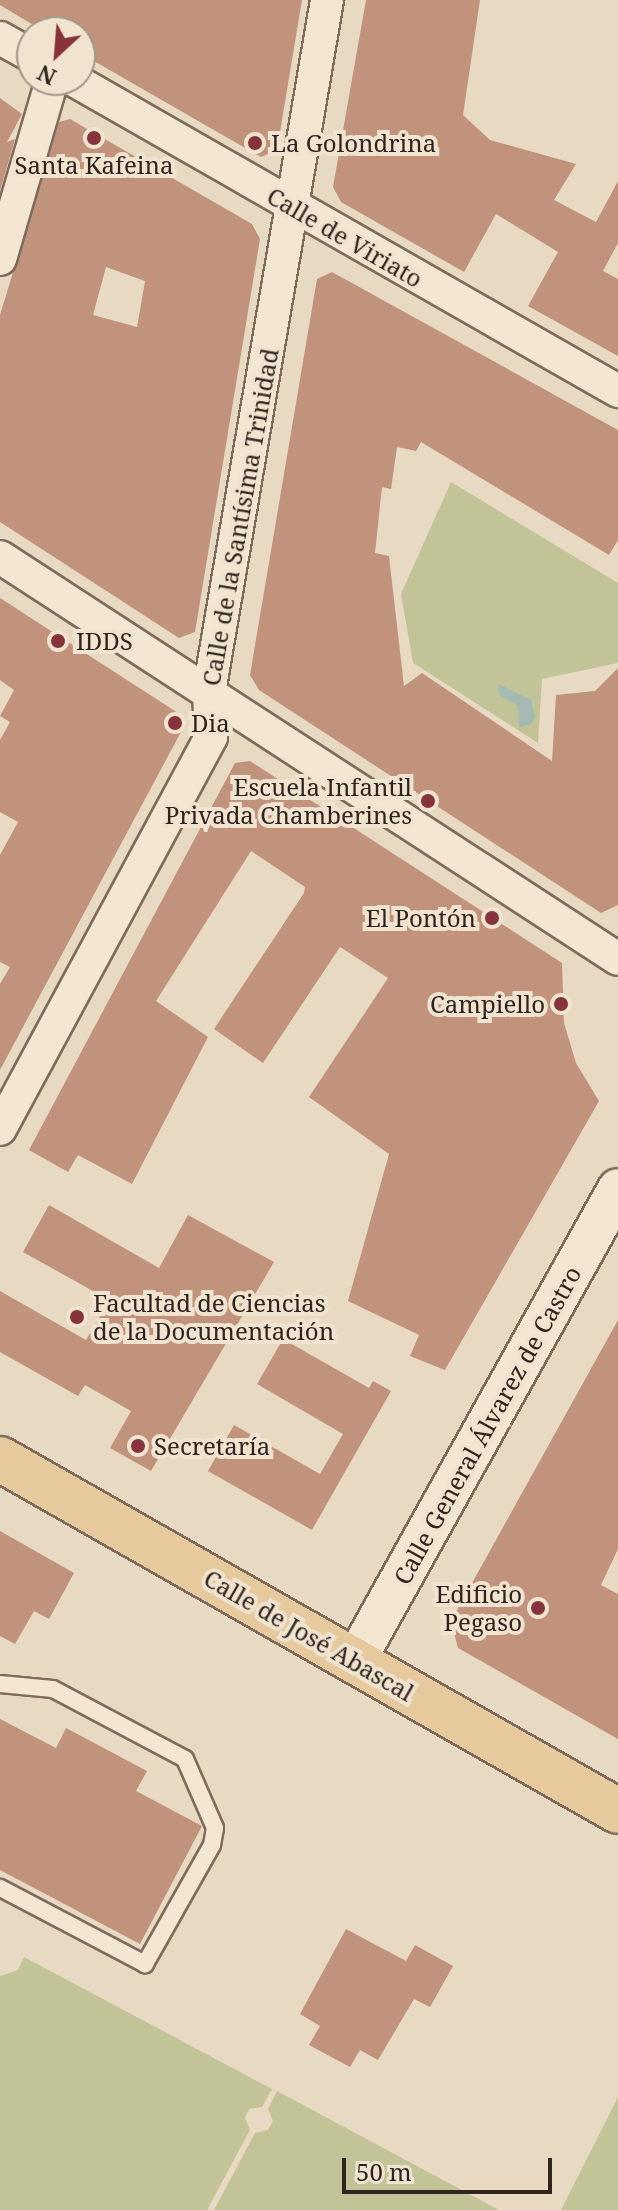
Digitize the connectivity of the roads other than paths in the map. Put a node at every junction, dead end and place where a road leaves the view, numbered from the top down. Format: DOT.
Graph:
graph roads {
  1 [pos="327,0"];
  2 [pos="96,93"];
  3 [pos="47,96"];
  4 [pos="293,207"];
  5 [pos="0,259"];
  6 [pos="618,391"];
  7 [pos="0,557"];
  8 [pos="209,692"];
  9 [pos="618,959"];
  10 [pos="0,1129"];
  11 [pos="618,1189"];
  12 [pos="0,1459"];
  13 [pos="355,1661"];
  14 [pos="0,1684"];
  15 [pos="618,1811"];
  16 [pos="0,1888"];
  1 -- 4 [label="street, Calle de la Santísima Trinidad"];
  2 -- 4 [label="street, Calle de Viriato"];
  3 -- 5 [label="street"];
  4 -- 6 [label="street, Calle de Viriato"];
  4 -- 8 [label="street, Calle de la Santísima Trinidad"];
  7 -- 8 [label="street"];
  8 -- 9 [label="street"];
  8 -- 10 [label="street, Calle de la Santísima Trinidad"];
  11 -- 13 [label="street, Calle General Álvarez de Castro"];
  12 -- 13 [label="main road, Calle de José Abascal"];
  13 -- 15 [label="main road, Calle de José Abascal"];
  14 -- 16 [label="lane"];
}
